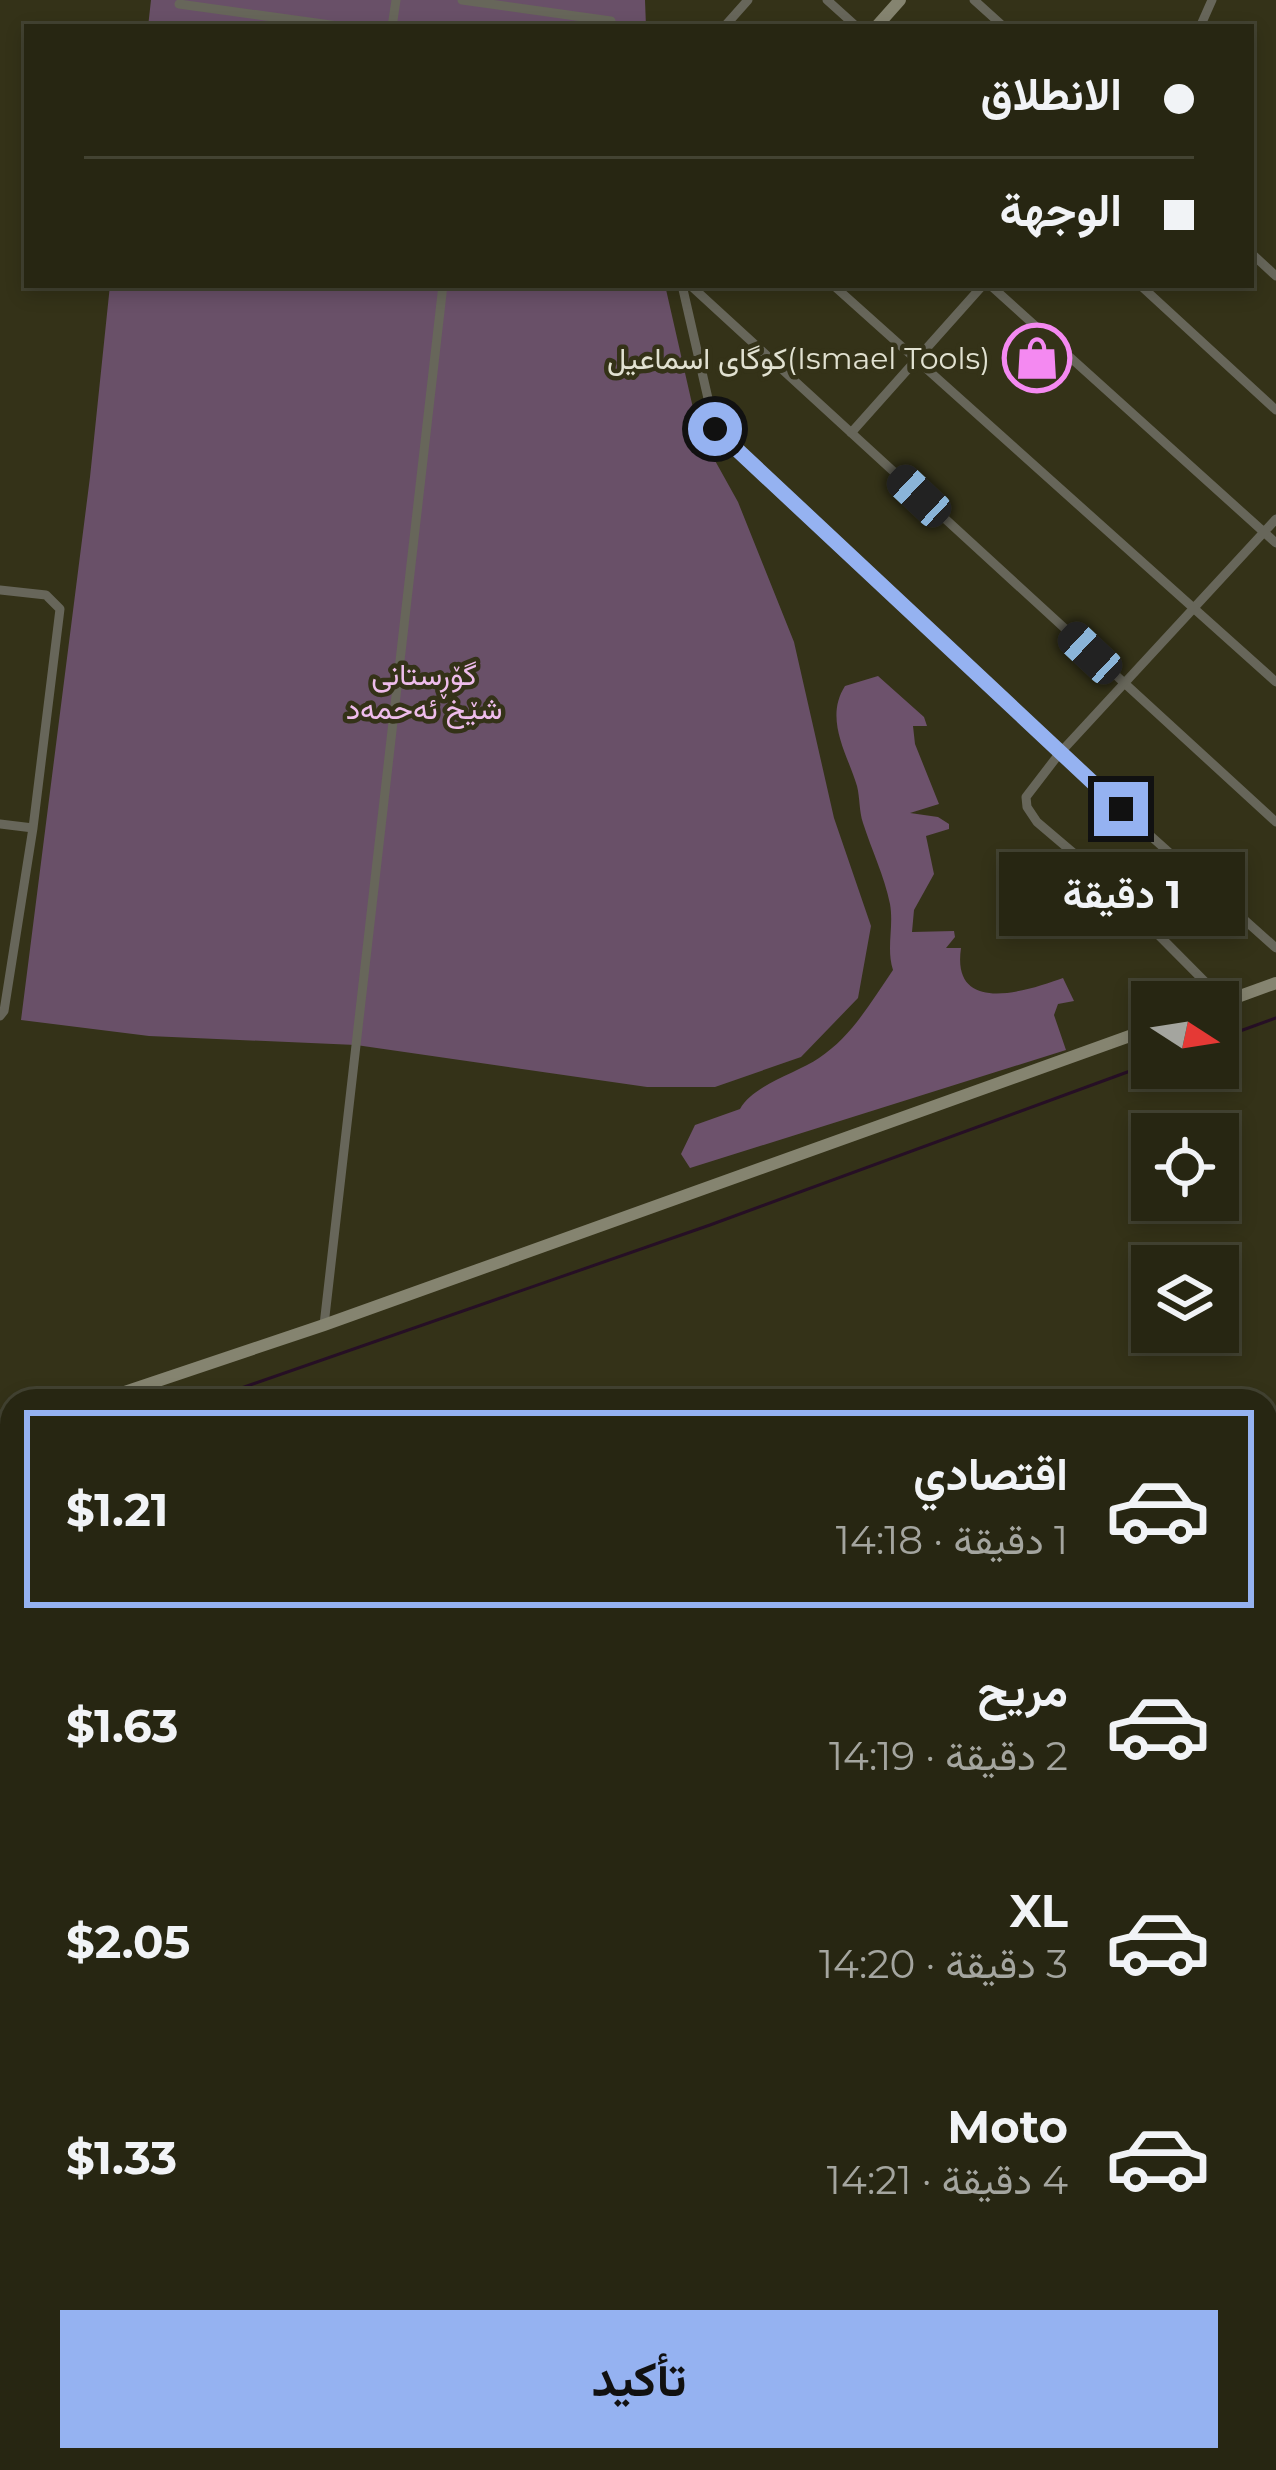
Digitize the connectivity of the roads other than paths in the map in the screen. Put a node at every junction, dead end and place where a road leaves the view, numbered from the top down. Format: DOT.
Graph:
graph roads {
  1 [pos="461,0"];
  2 [pos="748,0"];
  3 [pos="827,0"];
  4 [pos="900,0"];
  5 [pos="974,0"];
  6 [pos="179,4"];
  7 [pos="611,21"];
  8 [pos="323,24"];
  9 [pos="727,24"];
  10 [pos="853,24"];
  11 [pos="878,24"];
  12 [pos="1001,24"];
  13 [pos="443,288"];
  14 [pos="687,288"];
  15 [pos="689,288"];
  16 [pos="835,288"];
  17 [pos="984,288"];
  18 [pos="990,288"];
  19 [pos="1142,288"];
  20 [pos="916,360"];
  21 [pos="1276,410"];
  22 [pos="851,433"];
  23 [pos="1276,519"];
  24 [pos="1264,532"];
  25 [pos="1276,543"];
  26 [pos="0,590"];
  27 [pos="1192,607"];
  28 [pos="1276,682"];
  29 [pos="1124,685"];
  30 [pos="1059,754"];
  31 [pos="1276,822"];
  32 [pos="0,824"];
  33 [pos="33,828"];
  34 [pos="1276,948"];
  35 [pos="1201,981"];
  36 [pos="1276,983"];
  37 [pos="1239,996"];
  38 [pos="0,1016"];
  39 [pos="1131,1036"];
  40 [pos="324,1325"];
  41 [pos="134,1389"];
  1 -- 7 [label="street"];
  2 -- 9 [label="street"];
  3 -- 10 [label="street"];
  4 -- 11 [label="street"];
  5 -- 12 [label="street"];
  6 -- 8 [label="street"];
  13 -- 40 [label="street"];
  14 -- 30 [label="street"];
  15 -- 22 [label="street"];
  16 -- 20 [label="street"];
  17 -- 20 [label="street"];
  18 -- 24 [label="street"];
  19 -- 21 [label="street"];
  20 -- 22 [label="street"];
  20 -- 27 [label="street"];
  22 -- 29 [label="street"];
  23 -- 24 [label="street"];
  24 -- 25 [label="street"];
  24 -- 27 [label="street"];
  26 -- 33 [label="street"];
  27 -- 28 [label="street"];
  27 -- 29 [label="street"];
  29 -- 30 [label="street"];
  29 -- 31 [label="street"];
  30 -- 34 [label="street"];
  30 -- 35 [label="street"];
  32 -- 33 [label="street"];
  33 -- 38 [label="street"];
  36 -- 37 [label="street"];
  39 -- 40 [label="street"];
  40 -- 41 [label="street"];
}
